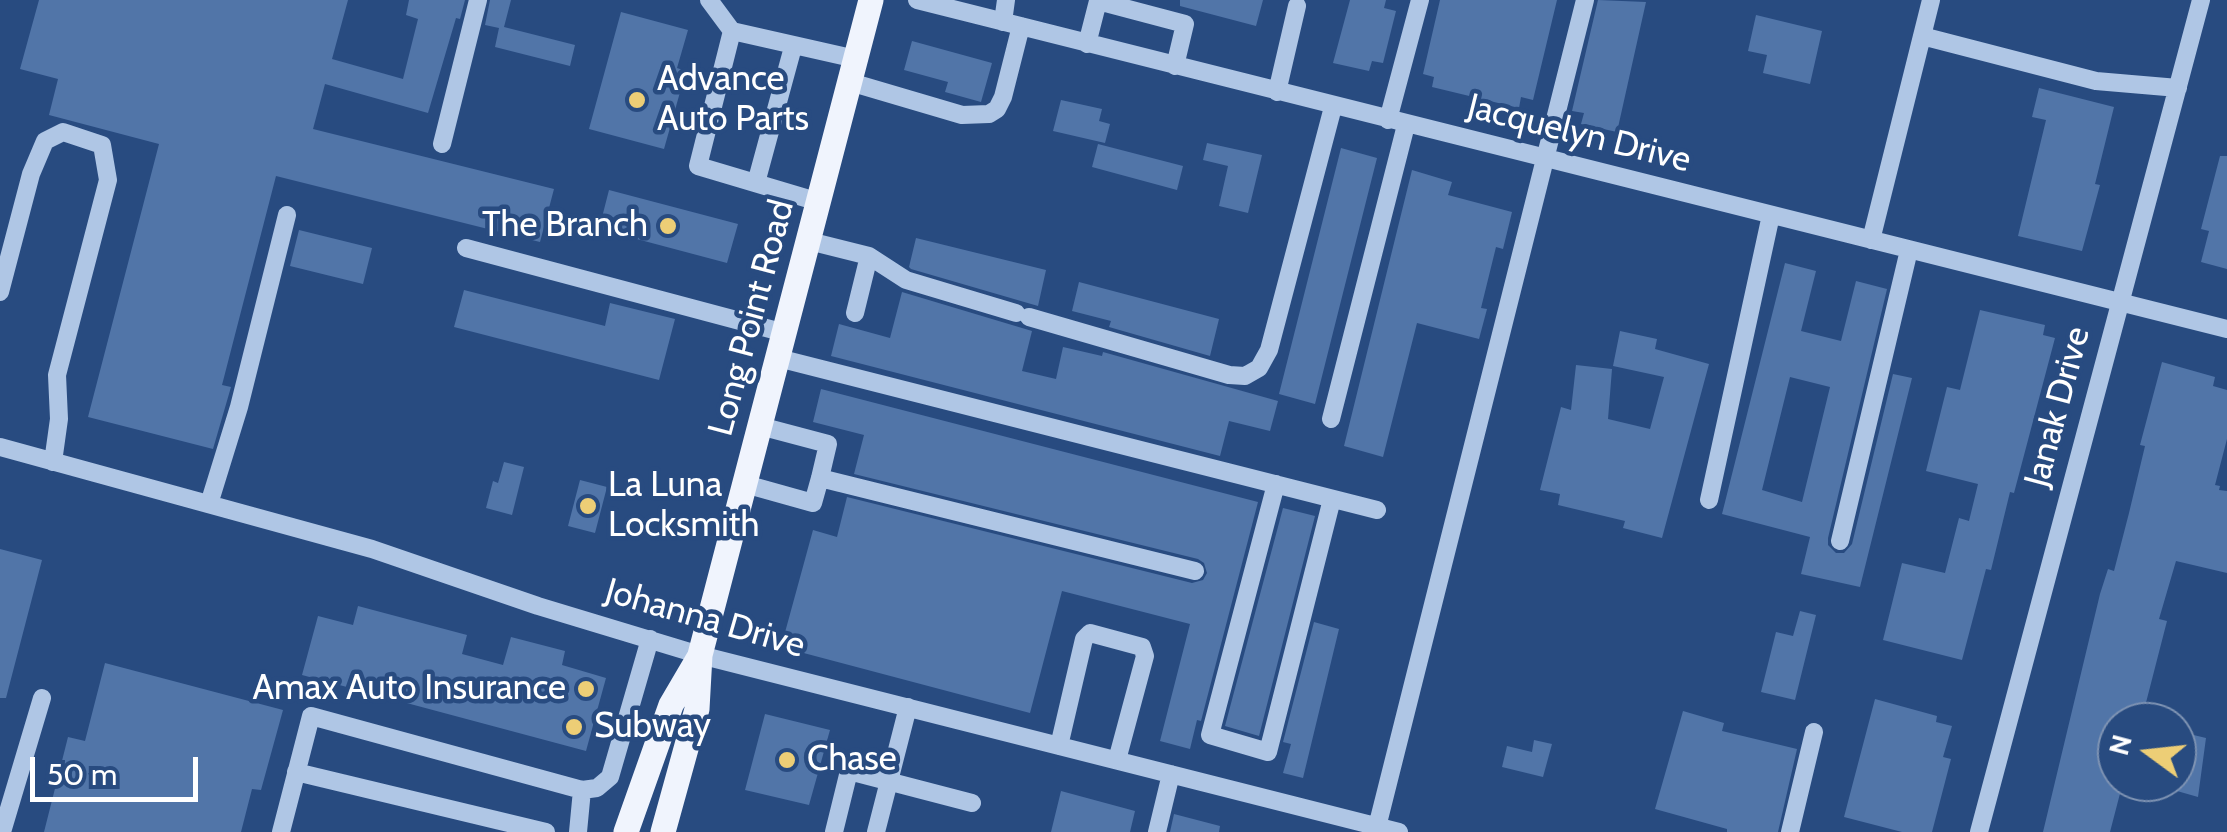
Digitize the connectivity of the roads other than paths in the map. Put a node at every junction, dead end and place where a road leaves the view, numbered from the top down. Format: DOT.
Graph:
graph roads {
  1 [pos="478,0"];
  2 [pos="709,0"];
  3 [pos="871,0"];
  4 [pos="916,0"];
  5 [pos="1006,0"];
  6 [pos="1420,0"];
  7 [pos="1585,0"];
  8 [pos="1931,0"];
  9 [pos="2201,0"];
  10 [pos="1297,6"];
  11 [pos="1012,24"];
  12 [pos="732,31"];
  13 [pos="1922,36"];
  14 [pos="1087,44"];
  15 [pos="793,47"];
  16 [pos="1174,66"];
  17 [pos="853,71"];
  18 [pos="2178,88"];
  19 [pos="1278,92"];
  20 [pos="1333,107"];
  21 [pos="1397,123"];
  22 [pos="442,144"];
  23 [pos="1544,160"];
  24 [pos="756,183"];
  25 [pos="819,202"];
  26 [pos="287,215"];
  27 [pos="1772,215"];
  28 [pos="1871,240"];
  29 [pos="808,241"];
  30 [pos="466,248"];
  31 [pos="1910,250"];
  32 [pos="869,256"];
  33 [pos="0,292"];
  34 [pos="2120,304"];
  35 [pos="855,313"];
  36 [pos="2227,330"];
  37 [pos="782,345"];
  38 [pos="1331,419"];
  39 [pos="760,426"];
  40 [pos="0,448"];
  41 [pos="54,462"];
  42 [pos="820,478"];
  43 [pos="745,484"];
  44 [pos="1276,484"];
  45 [pos="1332,499"];
  46 [pos="1709,500"];
  47 [pos="210,504"];
  48 [pos="1377,510"];
  49 [pos="1840,541"];
  50 [pos="1195,571"];
  51 [pos="650,640"];
  52 [pos="700,654"];
  53 [pos="42,698"];
  54 [pos="908,707"];
  55 [pos="1814,732"];
  56 [pos="1059,746"];
  57 [pos="1117,760"];
  58 [pos="296,772"];
  59 [pos="1171,774"];
  60 [pos="610,778"];
  61 [pos="888,781"];
  62 [pos="642,787"];
  63 [pos="582,790"];
  64 [pos="972,802"];
  65 [pos="1377,827"];
  66 [pos="285,831"];
  67 [pos="2,832"];
  68 [pos="546,832"];
  69 [pos="578,832"];
  70 [pos="626,832"];
  71 [pos="663,832"];
  72 [pos="834,832"];
  73 [pos="876,832"];
  74 [pos="1157,832"];
  75 [pos="1399,832"];
  76 [pos="1790,832"];
  77 [pos="1979,832"];
  1 -- 22 [label="street"];
  2 -- 12 [label="street"];
  3 -- 17 [label="main road, Long Point Road"];
  4 -- 11 [label="street, Jacquelyn Drive"];
  5 -- 11 [label="street"];
  6 -- 21 [label="street"];
  7 -- 23 [label="street"];
  8 -- 13 [label="street"];
  9 -- 18 [label="street, Janak Drive"];
  10 -- 19 [label="street"];
  11 -- 14 [label="street, Jacquelyn Drive"];
  11 -- 17 [label="street"];
  12 -- 15 [label="street"];
  12 -- 24 [label="street"];
  13 -- 18 [label="street"];
  13 -- 28 [label="street"];
  14 -- 16 [label="street, Jacquelyn Drive"];
  14 -- 16 [label="street"];
  15 -- 17 [label="street"];
  15 -- 24 [label="street"];
  16 -- 19 [label="street, Jacquelyn Drive"];
  17 -- 25 [label="main road, Long Point Road"];
  18 -- 34 [label="street, Janak Drive"];
  19 -- 20 [label="street, Jacquelyn Drive"];
  20 -- 21 [label="street, Jacquelyn Drive"];
  20 -- 32 [label="street"];
  21 -- 23 [label="street, Jacquelyn Drive"];
  21 -- 38 [label="street"];
  23 -- 27 [label="street, Jacquelyn Drive"];
  23 -- 65 [label="street"];
  24 -- 25 [label="street"];
  25 -- 29 [label="main road, Long Point Road"];
  26 -- 47 [label="street"];
  27 -- 28 [label="street, Jacquelyn Drive"];
  27 -- 46 [label="street"];
  28 -- 31 [label="street, Jacquelyn Drive"];
  29 -- 32 [label="street"];
  29 -- 37 [label="main road, Long Point Road"];
  30 -- 37 [label="street"];
  31 -- 34 [label="street, Jacquelyn Drive"];
  31 -- 49 [label="street"];
  32 -- 35 [label="street"];
  33 -- 41 [label="street"];
  34 -- 36 [label="street, Jacquelyn Drive"];
  34 -- 77 [label="street, Janak Drive"];
  37 -- 39 [label="main road, Long Point Road"];
  37 -- 44 [label="street"];
  39 -- 42 [label="street"];
  39 -- 43 [label="main road, Long Point Road"];
  40 -- 41 [label="street, Johanna Drive"];
  41 -- 47 [label="street, Johanna Drive"];
  42 -- 43 [label="street"];
  42 -- 50 [label="street"];
  43 -- 52 [label="main road, Long Point Road"];
  44 -- 45 [label="street"];
  44 -- 45 [label="street"];
  45 -- 48 [label="street"];
  47 -- 51 [label="street, Johanna Drive"];
  51 -- 52 [label="street, Johanna Drive"];
  51 -- 60 [label="street"];
  52 -- 54 [label="street, Johanna Drive"];
  52 -- 62 [label="main road, Long Point Road"];
  52 -- 71 [label="main road, Long Point Road"];
  53 -- 67 [label="street"];
  54 -- 56 [label="street, Johanna Drive"];
  54 -- 61 [label="street"];
  55 -- 76 [label="street"];
  56 -- 57 [label="street, Johanna Drive"];
  56 -- 57 [label="street"];
  57 -- 59 [label="street, Johanna Drive"];
  58 -- 63 [label="street"];
  58 -- 66 [label="street"];
  58 -- 68 [label="street"];
  59 -- 65 [label="street, Johanna Drive"];
  59 -- 74 [label="street"];
  60 -- 62 [label="street"];
  60 -- 63 [label="street"];
  61 -- 64 [label="street"];
  61 -- 72 [label="street"];
  61 -- 73 [label="street"];
  62 -- 70 [label="main road, Long Point Road"];
  63 -- 69 [label="street"];
  65 -- 75 [label="street, Johanna Drive"];
}
